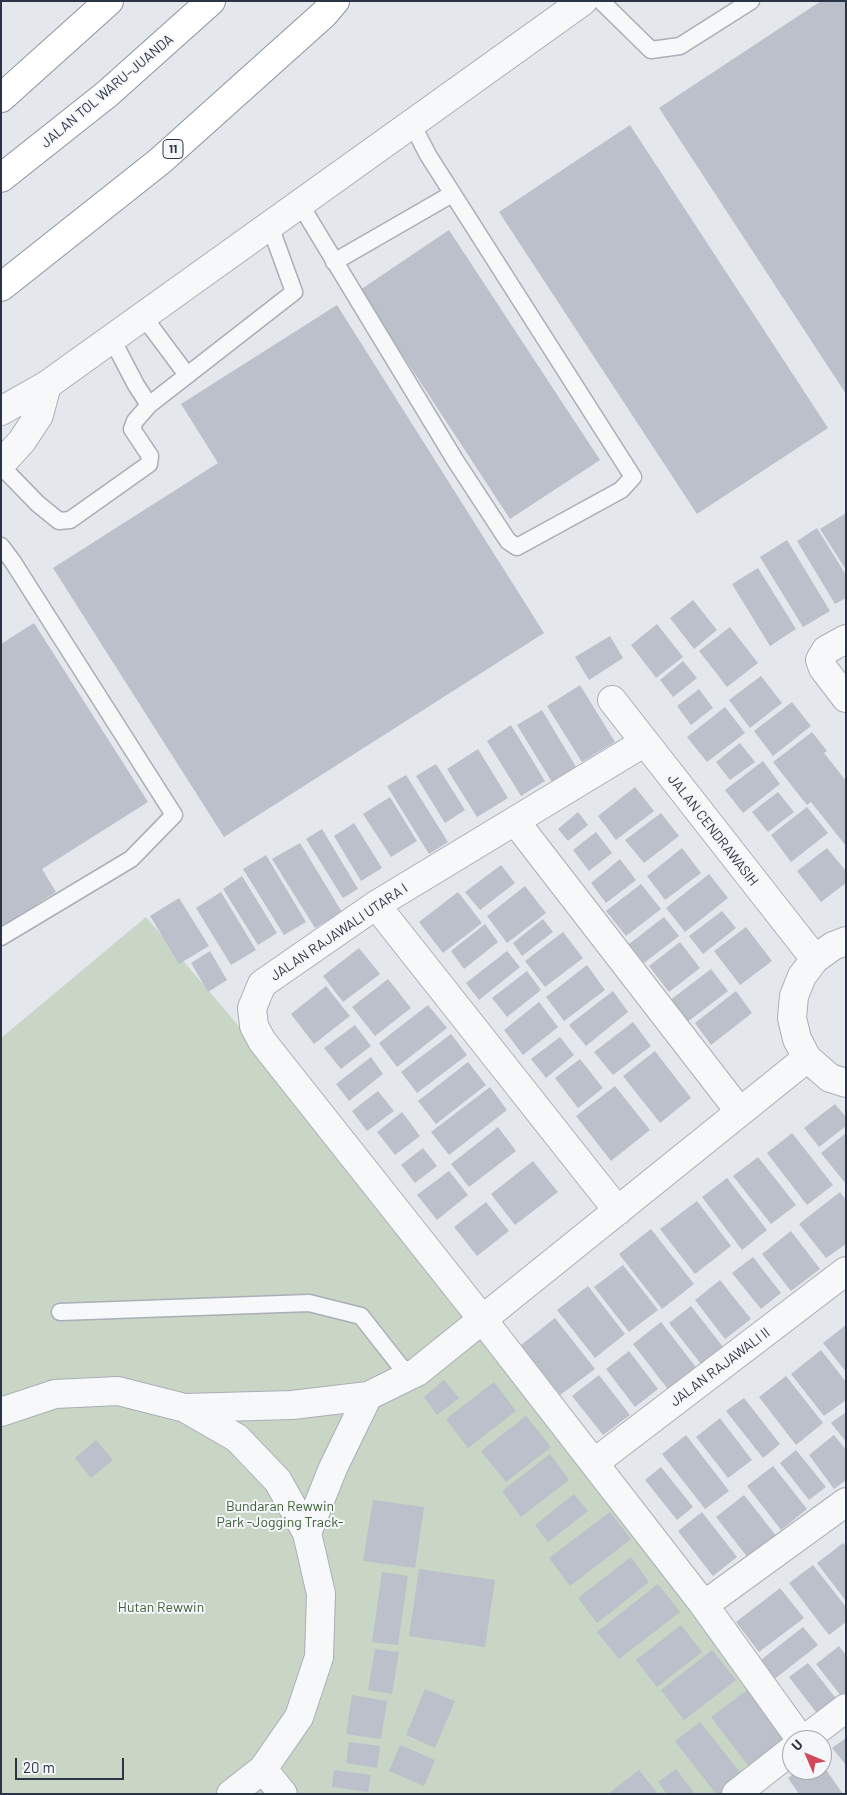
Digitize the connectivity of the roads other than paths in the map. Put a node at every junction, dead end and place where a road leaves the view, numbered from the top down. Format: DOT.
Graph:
graph roads {
  1 [pos="109,1"];
  2 [pos="211,1"];
  3 [pos="335,1"];
  4 [pos="583,1"];
  5 [pos="601,1"];
  6 [pos="751,1"];
  7 [pos="1,98"];
  8 [pos="412,124"];
  9 [pos="1,178"];
  10 [pos="452,194"];
  11 [pos="300,204"];
  12 [pos="270,226"];
  13 [pos="334,262"];
  14 [pos="1,287"];
  15 [pos="143,316"];
  16 [pos="112,339"];
  17 [pos="187,375"];
  18 [pos="47,385"];
  19 [pos="149,405"];
  20 [pos="1,411"];
  21 [pos="1,465"];
  22 [pos="1,546"];
  23 [pos="7,565"];
  24 [pos="846,639"];
  25 [pos="846,698"];
  26 [pos="612,700"];
  27 [pos="645,742"];
  28 [pos="515,821"];
  29 [pos="376,905"];
  30 [pos="1,937"];
  31 [pos="846,941"];
  32 [pos="815,959"];
  33 [pos="807,1058"];
  34 [pos="846,1083"];
  35 [pos="740,1112"];
  36 [pos="618,1211"];
  37 [pos="846,1271"];
  38 [pos="60,1312"];
  39 [pos="483,1320"];
  40 [pos="408,1376"];
  41 [pos="368,1396"];
  42 [pos="186,1408"];
  43 [pos="1,1412"];
  44 [pos="594,1463"];
  45 [pos="846,1502"];
  46 [pos="307,1533"];
  47 [pos="704,1605"];
  48 [pos="846,1708"];
  49 [pos="796,1730"];
  50 [pos="816,1730"];
  51 [pos="782,1758"];
  52 [pos="264,1769"];
  53 [pos="231,1794"];
  54 [pos="283,1794"];
  55 [pos="736,1794"];
  1 -- 7 [label="highway"];
  2 -- 9 [label="highway, JALAN TOL WARU–JUANDA"];
  3 -- 14 [label="highway, 11"];
  4 -- 8 [label="street"];
  5 -- 6 [label="lane"];
  8 -- 10 [label="lane"];
  8 -- 11 [label="street"];
  10 -- 13 [label="lane"];
  10 -- 13 [label="lane"];
  11 -- 12 [label="street"];
  11 -- 13 [label="lane"];
  12 -- 15 [label="street"];
  12 -- 17 [label="lane"];
  15 -- 16 [label="street"];
  15 -- 17 [label="lane"];
  16 -- 18 [label="street"];
  16 -- 19 [label="lane"];
  17 -- 19 [label="lane"];
  18 -- 20 [label="street"];
  18 -- 21 [label="street"];
  19 -- 21 [label="lane"];
  22 -- 23 [label="lane"];
  23 -- 30 [label="lane"];
  24 -- 25 [label="street"];
  26 -- 27 [label="street, JALAN CENDRAWASIH"];
  27 -- 28 [label="street, JALAN RAJAWALI UTARA I"];
  27 -- 32 [label="street, JALAN CENDRAWASIH"];
  28 -- 29 [label="street, JALAN RAJAWALI UTARA I"];
  28 -- 35 [label="street"];
  29 -- 36 [label="street"];
  29 -- 39 [label="street, JALAN RAJAWALI UTARA I"];
  31 -- 32 [label="street"];
  32 -- 33 [label="street"];
  33 -- 34 [label="street"];
  33 -- 35 [label="street"];
  35 -- 36 [label="street"];
  36 -- 39 [label="street"];
  37 -- 44 [label="street, JALAN RAJAWALI II"];
  38 -- 40 [label="lane"];
  39 -- 40 [label="street"];
  39 -- 44 [label="street, JALAN RAJAWALI UTARA I"];
  40 -- 41 [label="street"];
  41 -- 42 [label="street"];
  41 -- 46 [label="street"];
  42 -- 43 [label="street"];
  42 -- 46 [label="street"];
  44 -- 47 [label="street, JALAN RAJAWALI UTARA I"];
  45 -- 47 [label="street"];
  46 -- 52 [label="street"];
  47 -- 49 [label="street, JALAN RAJAWALI UTARA I"];
  48 -- 50 [label="street"];
  51 -- 55 [label="street"];
  52 -- 53 [label="street"];
  52 -- 54 [label="street"];
}
